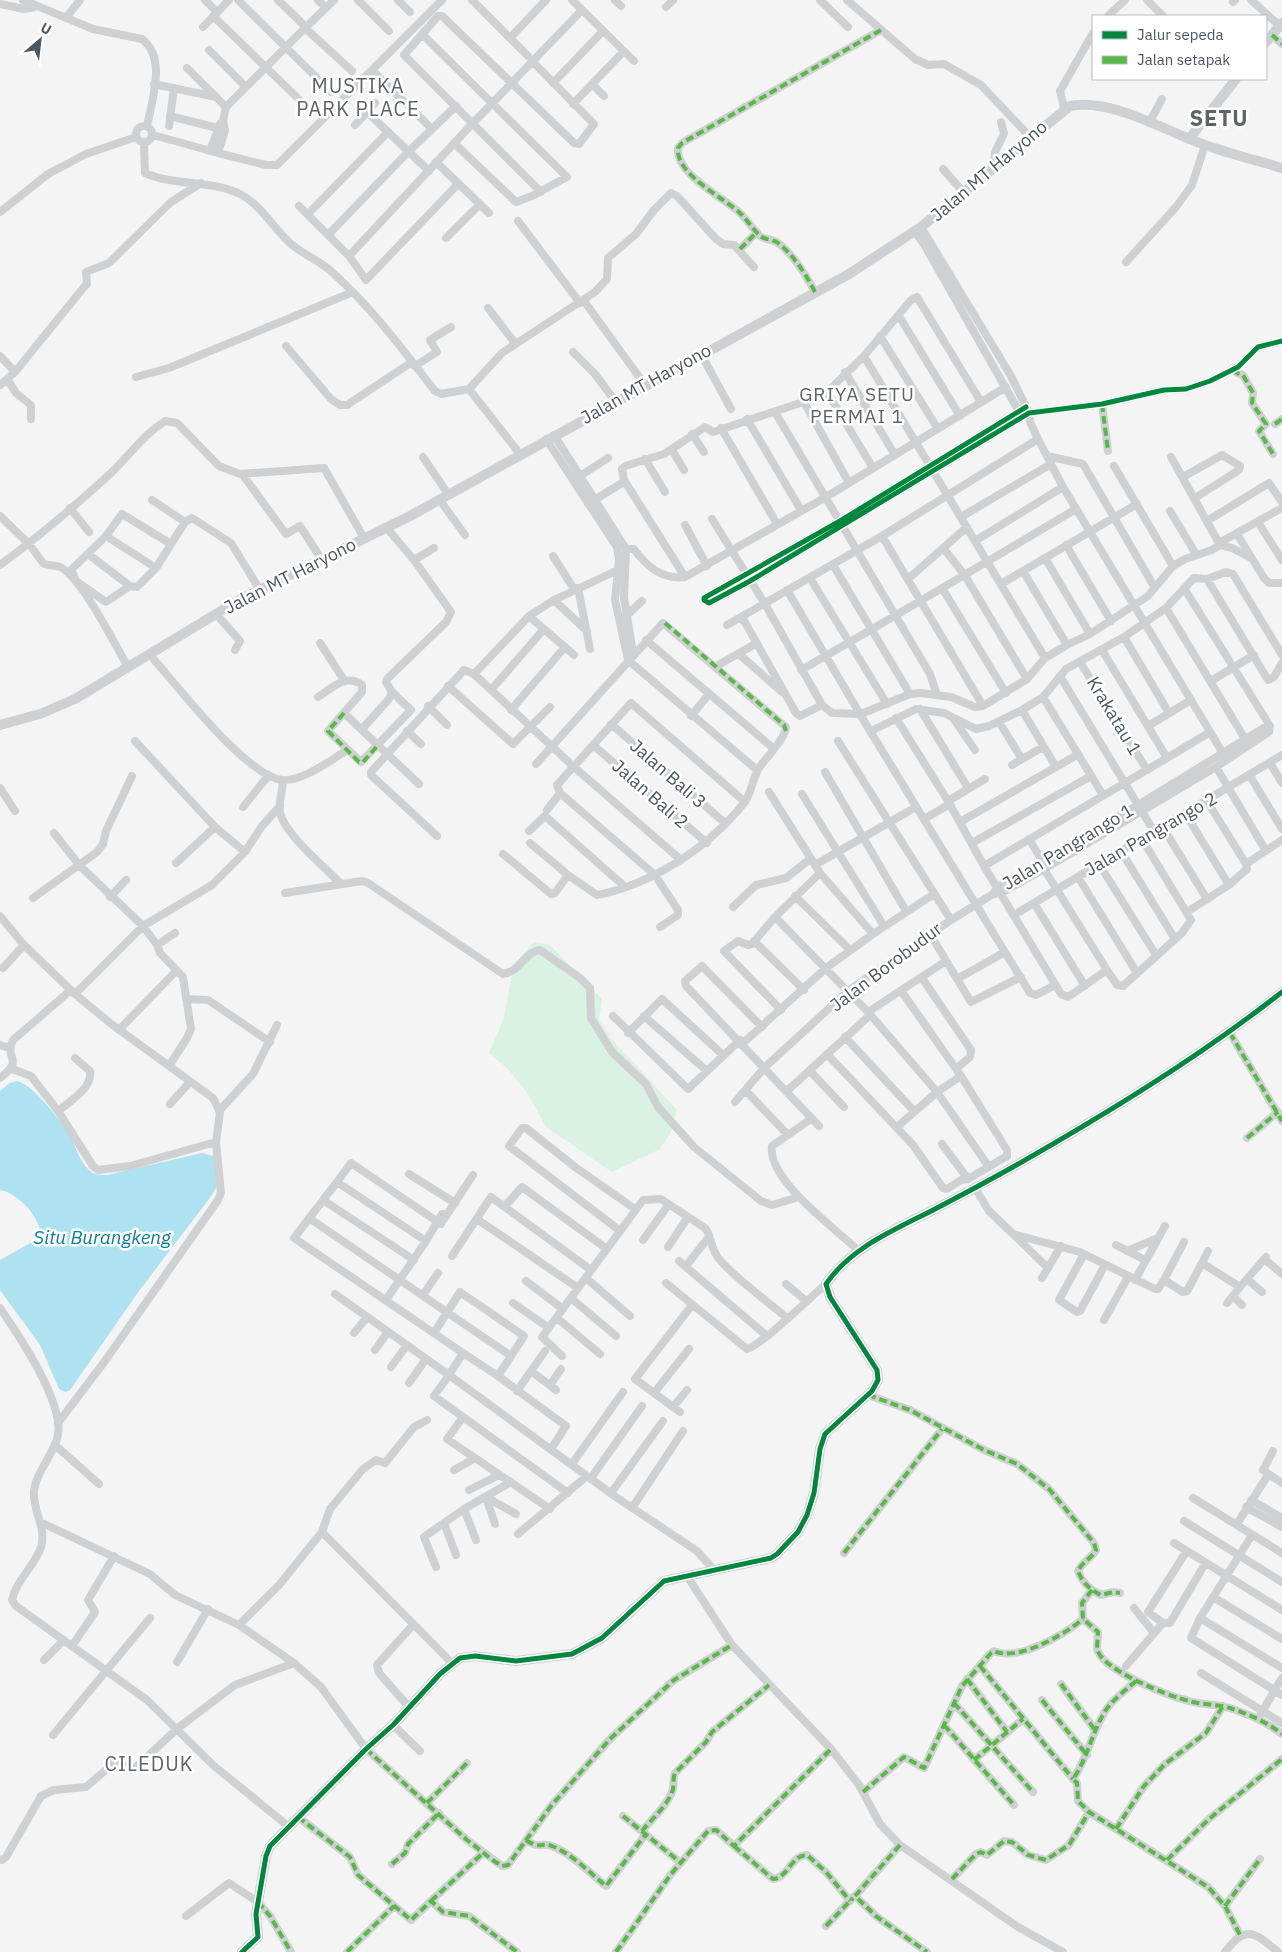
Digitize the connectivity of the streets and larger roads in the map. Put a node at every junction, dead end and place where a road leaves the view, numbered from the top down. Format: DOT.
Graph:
graph roads {
  1 [pos="80,0"];
  2 [pos="205,0"];
  3 [pos="229,0"];
  4 [pos="238,0"];
  5 [pos="278,0"];
  6 [pos="318,0"];
  7 [pos="334,0"];
  8 [pos="358,0"];
  9 [pos="398,0"];
  10 [pos="442,0"];
  11 [pos="472,0"];
  12 [pos="546,0"];
  13 [pos="572,0"];
  14 [pos="673,0"];
  15 [pos="820,0"];
  16 [pos="847,0"];
  17 [pos="1126,0"];
  18 [pos="1147,0"];
  19 [pos="1251,0"];
  20 [pos="23,1"];
  21 [pos="0,4"];
  22 [pos="35,7"];
  23 [pos="666,7"];
  24 [pos="326,8"];
  25 [pos="582,10"];
  26 [pos="410,12"];
  27 [pos="215,14"];
  28 [pos="1109,15"];
  29 [pos="1162,15"];
  30 [pos="66,18"];
  31 [pos="1281,24"];
  32 [pos="203,27"];
  33 [pos="848,27"];
  34 [pos="305,28"];
  35 [pos="881,30"];
  36 [pos="389,31"];
  37 [pos="604,31"];
  38 [pos="422,34"];
  39 [pos="1092,35"];
  40 [pos="510,38"];
  41 [pos="1269,39"];
  42 [pos="1282,44"];
  43 [pos="286,48"];
  44 [pos="209,50"];
  45 [pos="624,51"];
  46 [pos="530,58"];
  47 [pos="634,61"];
  48 [pos="266,66"];
  49 [pos="187,68"];
  50 [pos="372,70"];
  51 [pos="352,71"];
  52 [pos="1235,80"];
  53 [pos="511,83"];
  54 [pos="553,83"];
  55 [pos="154,84"];
  56 [pos="592,84"];
  57 [pos="246,87"];
  58 [pos="174,88"];
  59 [pos="332,92"];
  60 [pos="604,96"];
  61 [pos="216,97"];
  62 [pos="1162,99"];
  63 [pos="375,103"];
  64 [pos="492,103"];
  65 [pos="573,104"];
  66 [pos="456,106"];
  67 [pos="226,107"];
  68 [pos="1064,108"];
  69 [pos="311,111"];
  70 [pos="367,112"];
  71 [pos="170,116"];
  72 [pos="1001,122"];
  73 [pos="473,123"];
  74 [pos="1149,123"];
  75 [pos="355,125"];
  76 [pos="147,126"];
  77 [pos="169,126"];
  78 [pos="221,129"];
  79 [pos="432,129"];
  80 [pos="388,132"];
  81 [pos="153,135"];
  82 [pos="136,137"];
  83 [pos="1031,138"];
  84 [pos="1189,139"];
  85 [pos="144,143"];
  86 [pos="454,143"];
  87 [pos="1205,145"];
  88 [pos="210,151"];
  89 [pos="408,152"];
  90 [pos="218,154"];
  91 [pos="436,162"];
  92 [pos="996,167"];
  93 [pos="1282,168"];
  94 [pos="944,169"];
  95 [pos="429,171"];
  96 [pos="201,183"];
  97 [pos="458,184"];
  98 [pos="541,192"];
  99 [pos="964,193"];
  100 [pos="480,204"];
  101 [pos="299,206"];
  102 [pos="0,212"];
  103 [pos="489,213"];
  104 [pos="308,214"];
  105 [pos="518,221"];
  106 [pos="918,230"];
  107 [pos="758,232"];
  108 [pos="328,235"];
  109 [pos="446,238"];
  110 [pos="740,249"];
  111 [pos="349,256"];
  112 [pos="1126,262"];
  113 [pos="754,266"];
  114 [pos="353,292"];
  115 [pos="815,292"];
  116 [pos="582,302"];
  117 [pos="488,308"];
  118 [pos="899,316"];
  119 [pos="451,327"];
  120 [pos="880,336"];
  121 [pos="1282,341"];
  122 [pos="515,343"];
  123 [pos="286,346"];
  124 [pos="573,352"];
  125 [pos="701,354"];
  126 [pos="0,356"];
  127 [pos="864,356"];
  128 [pos="414,364"];
  129 [pos="1235,368"];
  130 [pos="15,372"];
  131 [pos="845,372"];
  132 [pos="136,377"];
  133 [pos="7,379"];
  134 [pos="645,384"];
  135 [pos="0,385"];
  136 [pos="1006,387"];
  137 [pos="468,389"];
  138 [pos="827,392"];
  139 [pos="615,401"];
  140 [pos="804,402"];
  141 [pos="981,402"];
  142 [pos="1102,404"];
  143 [pos="731,409"];
  144 [pos="775,412"];
  145 [pos="1024,412"];
  146 [pos="960,416"];
  147 [pos="32,419"];
  148 [pos="747,419"];
  149 [pos="721,428"];
  150 [pos="938,429"];
  151 [pos="692,434"];
  152 [pos="550,437"];
  153 [pos="1038,439"];
  154 [pos="917,443"];
  155 [pos="672,450"];
  156 [pos="1108,451"];
  157 [pos="704,452"];
  158 [pos="520,454"];
  159 [pos="1273,454"];
  160 [pos="895,455"];
  161 [pos="423,457"];
  162 [pos="1171,457"];
  163 [pos="608,458"];
  164 [pos="645,459"];
  165 [pos="1049,460"];
  166 [pos="1114,466"];
  167 [pos="932,467"];
  168 [pos="873,468"];
  169 [pos="684,470"];
  170 [pos="242,474"];
  171 [pos="580,476"];
  172 [pos="1183,477"];
  173 [pos="624,480"];
  174 [pos="849,482"];
  175 [pos="1063,487"];
  176 [pos="665,492"];
  177 [pos="949,496"];
  178 [pos="443,497"];
  179 [pos="826,497"];
  180 [pos="1194,498"];
  181 [pos="152,500"];
  182 [pos="591,502"];
  183 [pos="1136,504"];
  184 [pos="1281,506"];
  185 [pos="70,508"];
  186 [pos="1076,509"];
  187 [pos="801,510"];
  188 [pos="1170,511"];
  189 [pos="0,516"];
  190 [pos="961,517"];
  191 [pos="1114,518"];
  192 [pos="712,519"];
  193 [pos="1207,521"];
  194 [pos="185,522"];
  195 [pos="1258,522"];
  196 [pos="842,523"];
  197 [pos="778,524"];
  198 [pos="685,525"];
  199 [pos="386,527"];
  200 [pos="967,527"];
  201 [pos="88,532"];
  202 [pos="1090,532"];
  203 [pos="1237,534"];
  204 [pos="465,535"];
  205 [pos="106,536"];
  206 [pos="882,536"];
  207 [pos="364,538"];
  208 [pos="976,540"];
  209 [pos="29,544"];
  210 [pos="171,544"];
  211 [pos="1220,544"];
  212 [pos="1066,545"];
  213 [pos="434,548"];
  214 [pos="942,548"];
  215 [pos="626,549"];
  216 [pos="857,550"];
  217 [pos="732,552"];
  218 [pos="88,554"];
  219 [pos="1196,554"];
  220 [pos="553,556"];
  221 [pos="1045,558"];
  222 [pos="1251,558"];
  223 [pos="322,560"];
  224 [pos="414,560"];
  225 [pos="1282,560"];
  226 [pos="988,561"];
  227 [pos="0,565"];
  228 [pos="832,565"];
  229 [pos="707,566"];
  230 [pos="1173,566"];
  231 [pos="624,567"];
  232 [pos="156,568"];
  233 [pos="616,570"];
  234 [pos="1023,571"];
  235 [pos="964,574"];
  236 [pos="685,577"];
  237 [pos="748,578"];
  238 [pos="810,578"];
  239 [pos="908,579"];
  240 [pos="1207,579"];
  241 [pos="1282,583"];
  242 [pos="1001,584"];
  243 [pos="130,586"];
  244 [pos="942,588"];
  245 [pos="1155,588"];
  246 [pos="1184,588"];
  247 [pos="576,589"];
  248 [pos="260,590"];
  249 [pos="787,590"];
  250 [pos="554,600"];
  251 [pos="642,601"];
  252 [pos="920,602"];
  253 [pos="764,604"];
  254 [pos="1135,608"];
  255 [pos="1166,608"];
  256 [pos="216,614"];
  257 [pos="896,615"];
  258 [pos="529,616"];
  259 [pos="626,616"];
  260 [pos="742,617"];
  261 [pos="1112,620"];
  262 [pos="1143,621"];
  263 [pos="727,625"];
  264 [pos="872,628"];
  265 [pos="544,629"];
  266 [pos="587,631"];
  267 [pos="1090,634"];
  268 [pos="1124,637"];
  269 [pos="646,640"];
  270 [pos="320,643"];
  271 [pos="757,643"];
  272 [pos="849,643"];
  273 [pos="1067,644"];
  274 [pos="565,647"];
  275 [pos="590,649"];
  276 [pos="235,650"];
  277 [pos="1102,650"];
  278 [pos="739,654"];
  279 [pos="827,655"];
  280 [pos="1254,655"];
  281 [pos="150,656"];
  282 [pos="574,656"];
  283 [pos="631,656"];
  284 [pos="1282,656"];
  285 [pos="1045,658"];
  286 [pos="1080,662"];
  287 [pos="1282,663"];
  288 [pos="720,664"];
  289 [pos="128,667"];
  290 [pos="1233,669"];
  291 [pos="802,670"];
  292 [pos="474,674"];
  293 [pos="1060,676"];
  294 [pos="1027,679"];
  295 [pos="344,680"];
  296 [pos="1211,681"];
  297 [pos="448,686"];
  298 [pos="491,690"];
  299 [pos="392,692"];
  300 [pos="1006,692"];
  301 [pos="709,694"];
  302 [pos="910,694"];
  303 [pos="937,694"];
  304 [pos="318,697"];
  305 [pos="786,697"];
  306 [pos="1043,697"];
  307 [pos="1191,700"];
  308 [pos="888,704"];
  309 [pos="428,706"];
  310 [pos="822,706"];
  311 [pos="983,706"];
  312 [pos="550,707"];
  313 [pos="920,709"];
  314 [pos="511,710"];
  315 [pos="1022,710"];
  316 [pos="344,713"];
  317 [pos="1169,713"];
  318 [pos="862,715"];
  319 [pos="691,716"];
  320 [pos="952,716"];
  321 [pos="896,718"];
  322 [pos="999,722"];
  323 [pos="0,724"];
  324 [pos="611,724"];
  325 [pos="447,725"];
  326 [pos="1148,726"];
  327 [pos="1267,726"];
  328 [pos="531,728"];
  329 [pos="869,728"];
  330 [pos="362,729"];
  331 [pos="407,730"];
  332 [pos="1210,732"];
  333 [pos="1245,739"];
  334 [pos="135,741"];
  335 [pos="838,741"];
  336 [pos="379,744"];
  337 [pos="421,744"];
  338 [pos="593,745"];
  339 [pos="1043,746"];
  340 [pos="552,747"];
  341 [pos="773,748"];
  342 [pos="347,750"];
  343 [pos="975,750"];
  344 [pos="387,752"];
  345 [pos="1077,755"];
  346 [pos="1282,755"];
  347 [pos="1225,757"];
  348 [pos="1168,758"];
  349 [pos="1022,759"];
  350 [pos="1270,763"];
  351 [pos="536,764"];
  352 [pos="1012,765"];
  353 [pos="574,767"];
  354 [pos="1056,767"];
  355 [pos="1216,767"];
  356 [pos="757,770"];
  357 [pos="1147,770"];
  358 [pos="825,772"];
  359 [pos="269,775"];
  360 [pos="132,776"];
  361 [pos="1091,776"];
  362 [pos="1250,776"];
  363 [pos="985,779"];
  364 [pos="283,780"];
  365 [pos="1282,783"];
  366 [pos="419,784"];
  367 [pos="1125,784"];
  368 [pos="0,788"];
  369 [pos="968,788"];
  370 [pos="1229,788"];
  371 [pos="560,792"];
  372 [pos="769,792"];
  373 [pos="802,794"];
  374 [pos="1103,795"];
  375 [pos="1207,801"];
  376 [pos="745,802"];
  377 [pos="949,803"];
  378 [pos="280,806"];
  379 [pos="244,807"];
  380 [pos="916,807"];
  381 [pos="1140,808"];
  382 [pos="546,810"];
  383 [pos="16,811"];
  384 [pos="1186,813"];
  385 [pos="924,819"];
  386 [pos="888,822"];
  387 [pos="960,822"];
  388 [pos="725,823"];
  389 [pos="1162,826"];
  390 [pos="215,827"];
  391 [pos="1282,829"];
  392 [pos="529,831"];
  393 [pos="1154,831"];
  394 [pos="54,833"];
  395 [pos="437,836"];
  396 [pos="862,837"];
  397 [pos="1029,838"];
  398 [pos="1142,838"];
  399 [pos="1282,840"];
  400 [pos="530,843"];
  401 [pos="972,843"];
  402 [pos="707,844"];
  403 [pos="1121,851"];
  404 [pos="1266,851"];
  405 [pos="245,852"];
  406 [pos="838,852"];
  407 [pos="503,854"];
  408 [pos="681,860"];
  409 [pos="812,862"];
  410 [pos="176,864"];
  411 [pos="1100,864"];
  412 [pos="1246,864"];
  413 [pos="1043,865"];
  414 [pos="80,866"];
  415 [pos="984,866"];
  416 [pos="820,873"];
  417 [pos="568,875"];
  418 [pos="655,875"];
  419 [pos="1078,877"];
  420 [pos="126,880"];
  421 [pos="341,884"];
  422 [pos="624,886"];
  423 [pos="1229,886"];
  424 [pos="1056,890"];
  425 [pos="997,891"];
  426 [pos="285,893"];
  427 [pos="934,894"];
  428 [pos="795,896"];
  429 [pos="110,897"];
  430 [pos="33,898"];
  431 [pos="1207,899"];
  432 [pos="1034,903"];
  433 [pos="976,904"];
  434 [pos="733,907"];
  435 [pos="906,911"];
  436 [pos="1019,912"];
  437 [pos="1187,912"];
  438 [pos="0,916"];
  439 [pos="775,917"];
  440 [pos="950,920"];
  441 [pos="143,926"];
  442 [pos="884,926"];
  443 [pos="660,927"];
  444 [pos="175,933"];
  445 [pos="873,934"];
  446 [pos="930,934"];
  447 [pos="1175,939"];
  448 [pos="754,941"];
  449 [pos="24,945"];
  450 [pos="157,945"];
  451 [pos="850,950"];
  452 [pos="1005,952"];
  453 [pos="1156,955"];
  454 [pos="946,961"];
  455 [pos="2,968"];
  456 [pos="826,968"];
  457 [pos="1107,970"];
  458 [pos="176,971"];
  459 [pos="1137,973"];
  460 [pos="1021,977"];
  461 [pos="922,978"];
  462 [pos="957,979"];
  463 [pos="1055,985"];
  464 [pos="1085,986"];
  465 [pos="804,990"];
  466 [pos="848,991"];
  467 [pos="73,992"];
  468 [pos="902,992"];
  469 [pos="1282,992"];
  470 [pos="186,999"];
  471 [pos="781,1010"];
  472 [pos="869,1014"];
  473 [pos="613,1016"];
  474 [pos="644,1016"];
  475 [pos="277,1025"];
  476 [pos="762,1026"];
  477 [pos="119,1030"];
  478 [pos="628,1033"];
  479 [pos="1230,1033"];
  480 [pos="845,1037"];
  481 [pos="270,1042"];
  482 [pos="741,1042"];
  483 [pos="0,1045"];
  484 [pos="10,1048"];
  485 [pos="827,1054"];
  486 [pos="722,1055"];
  487 [pos="75,1058"];
  488 [pos="169,1066"];
  489 [pos="12,1068"];
  490 [pos="764,1068"];
  491 [pos="708,1071"];
  492 [pos="810,1071"];
  493 [pos="959,1072"];
  494 [pos="0,1078"];
  495 [pos="190,1082"];
  496 [pos="746,1091"];
  497 [pos="787,1091"];
  498 [pos="937,1092"];
  499 [pos="735,1102"];
  500 [pos="170,1104"];
  501 [pos="844,1107"];
  502 [pos="58,1111"];
  503 [pos="220,1111"];
  504 [pos="914,1111"];
  505 [pos="1278,1112"];
  506 [pos="811,1118"];
  507 [pos="1282,1121"];
  508 [pos="820,1126"];
  509 [pos="897,1127"];
  510 [pos="788,1135"];
  511 [pos="1247,1138"];
  512 [pos="942,1144"];
  513 [pos="216,1146"];
  514 [pos="989,1167"];
  515 [pos="410,1174"];
  516 [pos="473,1175"];
  517 [pos="968,1179"];
  518 [pos="337,1182"];
  519 [pos="975,1188"];
  520 [pos="799,1197"];
  521 [pos="323,1200"];
  522 [pos="454,1203"];
  523 [pos="669,1204"];
  524 [pos="505,1206"];
  525 [pos="634,1209"];
  526 [pos="688,1217"];
  527 [pos="310,1218"];
  528 [pos="477,1219"];
  529 [pos="439,1222"];
  530 [pos="1165,1226"];
  531 [pos="619,1230"];
  532 [pos="1013,1234"];
  533 [pos="708,1238"];
  534 [pos="1158,1238"];
  535 [pos="643,1240"];
  536 [pos="426,1242"];
  537 [pos="1184,1242"];
  538 [pos="1116,1245"];
  539 [pos="1061,1246"];
  540 [pos="668,1247"];
  541 [pos="607,1249"];
  542 [pos="859,1251"];
  543 [pos="1127,1251"];
  544 [pos="1208,1252"];
  545 [pos="1084,1254"];
  546 [pos="452,1256"];
  547 [pos="414,1260"];
  548 [pos="1145,1260"];
  549 [pos="679,1261"];
  550 [pos="1202,1263"];
  551 [pos="1105,1265"];
  552 [pos="686,1266"];
  553 [pos="1048,1268"];
  554 [pos="591,1270"];
  555 [pos="438,1273"];
  556 [pos="1282,1274"];
  557 [pos="586,1278"];
  558 [pos="1042,1278"];
  559 [pos="1131,1279"];
  560 [pos="1247,1279"];
  561 [pos="400,1280"];
  562 [pos="1164,1280"];
  563 [pos="526,1282"];
  564 [pos="666,1283"];
  565 [pos="786,1284"];
  566 [pos="826,1284"];
  567 [pos="1240,1287"];
  568 [pos="578,1288"];
  569 [pos="1262,1292"];
  570 [pos="335,1294"];
  571 [pos="422,1295"];
  572 [pos="1233,1296"];
  573 [pos="571,1298"];
  574 [pos="386,1300"];
  575 [pos="806,1301"];
  576 [pos="513,1303"];
  577 [pos="1227,1303"];
  578 [pos="692,1305"];
  579 [pos="1242,1305"];
  580 [pos="0,1308"];
  581 [pos="563,1309"];
  582 [pos="447,1312"];
  583 [pos="367,1316"];
  584 [pos="630,1316"];
  585 [pos="557,1318"];
  586 [pos="787,1318"];
  587 [pos="1104,1320"];
  588 [pos="549,1328"];
  589 [pos="388,1332"];
  590 [pos="434,1333"];
  591 [pos="354,1334"];
  592 [pos="616,1336"];
  593 [pos="767,1336"];
  594 [pos="407,1345"];
  595 [pos="689,1349"];
  596 [pos="375,1350"];
  597 [pos="545,1351"];
  598 [pos="463,1352"];
  599 [pos="600,1354"];
  600 [pos="512,1356"];
  601 [pos="562,1356"];
  602 [pos="426,1359"];
  603 [pos="391,1367"];
  604 [pos="561,1369"];
  605 [pos="531,1371"];
  606 [pos="449,1375"];
  607 [pos="498,1376"];
  608 [pos="408,1383"];
  609 [pos="687,1390"];
  610 [pos="517,1391"];
  611 [pos="622,1392"];
  612 [pos="654,1393"];
  613 [pos="868,1394"];
  614 [pos="642,1406"];
  615 [pos="463,1417"];
  616 [pos="427,1420"];
  617 [pos="663,1421"];
  618 [pos="58,1423"];
  619 [pos="942,1429"];
  620 [pos="683,1431"];
  621 [pos="56,1444"];
  622 [pos="551,1449"];
  623 [pos="1274,1450"];
  624 [pos="475,1458"];
  625 [pos="572,1464"];
  626 [pos="454,1470"];
  627 [pos="499,1474"];
  628 [pos="1268,1475"];
  629 [pos="589,1477"];
  630 [pos="511,1482"];
  631 [pos="1282,1483"];
  632 [pos="100,1484"];
  633 [pos="469,1490"];
  634 [pos="568,1493"];
  635 [pos="611,1493"];
  636 [pos="486,1497"];
  637 [pos="1193,1498"];
  638 [pos="1249,1504"];
  639 [pos="501,1505"];
  640 [pos="632,1508"];
  641 [pos="464,1509"];
  642 [pos="550,1509"];
  643 [pos="491,1512"];
  644 [pos="516,1514"];
  645 [pos="1282,1518"];
  646 [pos="40,1522"];
  647 [pos="1184,1522"];
  648 [pos="444,1523"];
  649 [pos="495,1524"];
  650 [pos="1236,1524"];
  651 [pos="1282,1527"];
  652 [pos="322,1532"];
  653 [pos="518,1534"];
  654 [pos="1252,1535"];
  655 [pos="476,1540"];
  656 [pos="1174,1543"];
  657 [pos="1186,1552"];
  658 [pos="844,1553"];
  659 [pos="1282,1553"];
  660 [pos="1240,1554"];
  661 [pos="456,1555"];
  662 [pos="114,1556"];
  663 [pos="1206,1564"];
  664 [pos="436,1567"];
  665 [pos="714,1570"];
  666 [pos="687,1576"];
  667 [pos="1227,1576"];
  668 [pos="1282,1582"];
  669 [pos="1092,1590"];
  670 [pos="1120,1594"];
  671 [pos="1213,1597"];
  672 [pos="1134,1608"];
  673 [pos="208,1609"];
  674 [pos="1282,1610"];
  675 [pos="1145,1616"];
  676 [pos="150,1618"];
  677 [pos="1200,1618"];
  678 [pos="1083,1620"];
  679 [pos="1163,1623"];
  680 [pos="239,1626"];
  681 [pos="413,1626"];
  682 [pos="1154,1633"];
  683 [pos="1282,1639"];
  684 [pos="64,1640"];
  685 [pos="732,1645"];
  686 [pos="72,1646"];
  687 [pos="44,1660"];
  688 [pos="177,1662"];
  689 [pos="294,1662"];
  690 [pos="452,1663"];
  691 [pos="980,1666"];
  692 [pos="1126,1666"];
  693 [pos="1282,1668"];
  694 [pos="106,1670"];
  695 [pos="1201,1673"];
  696 [pos="1282,1678"];
  697 [pos="967,1679"];
  698 [pos="1136,1681"];
  699 [pos="1061,1684"];
  700 [pos="769,1685"];
  701 [pos="1278,1693"];
  702 [pos="1042,1700"];
  703 [pos="954,1703"];
  704 [pos="409,1706"];
  705 [pos="1223,1706"];
  706 [pos="1263,1711"];
  707 [pos="1023,1719"];
  708 [pos="1257,1719"];
  709 [pos="1282,1723"];
  710 [pos="944,1724"];
  711 [pos="393,1725"];
  712 [pos="178,1728"];
  713 [pos="1095,1730"];
  714 [pos="1008,1732"];
  715 [pos="1282,1734"];
  716 [pos="53,1735"];
  717 [pos="992,1745"];
  718 [pos="366,1749"];
  719 [pos="831,1749"];
  720 [pos="420,1751"];
  721 [pos="1087,1756"];
  722 [pos="1282,1759"];
  723 [pos="974,1760"];
  724 [pos="467,1763"];
  725 [pos="1073,1779"];
  726 [pos="863,1792"];
  727 [pos="1033,1792"];
  728 [pos="427,1803"];
  729 [pos="1014,1806"];
  730 [pos="1089,1812"];
  731 [pos="439,1813"];
  732 [pos="623,1816"];
  733 [pos="298,1817"];
  734 [pos="288,1826"];
  735 [pos="1116,1829"];
  736 [pos="644,1832"];
  737 [pos="526,1840"];
  738 [pos="900,1845"];
  739 [pos="734,1846"];
  740 [pos="483,1853"];
  741 [pos="1260,1859"];
  742 [pos="2,1860"];
  743 [pos="1167,1860"];
  744 [pos="681,1863"];
  745 [pos="392,1864"];
  746 [pos="952,1879"];
  747 [pos="852,1898"];
  748 [pos="431,1901"];
  749 [pos="258,1902"];
  750 [pos="394,1906"];
  751 [pos="1225,1906"];
  752 [pos="186,1916"];
  753 [pos="826,1926"];
  754 [pos="1240,1935"];
  755 [pos="242,1952"];
  756 [pos="291,1952"];
  757 [pos="347,1952"];
  758 [pos="517,1952"];
  759 [pos="616,1952"];
  760 [pos="927,1952"];
  761 [pos="1063,1952"];
  762 [pos="1225,1952"];
  763 [pos="1278,1952"];
  1 -- 30 [label="street"];
  2 -- 27 [label="street"];
  3 -- 27 [label="street"];
  4 -- 43 [label="street"];
  5 -- 34 [label="street"];
  6 -- 24 [label="street"];
  7 -- 24 [label="street"];
  8 -- 36 [label="street"];
  9 -- 26 [label="street"];
  10 -- 50 [label="street"];
  11 -- 40 [label="street"];
  12 -- 40 [label="street"];
  13 -- 25 [label="street"];
  14 -- 23 [label="street"];
  15 -- 33 [label="street"];
  16 -- 35 [label="street"];
  17 -- 28 [label="street"];
  18 -- 29 [label="street"];
  19 -- 31 [label="street"];
  20 -- 22 [label="street"];
  21 -- 22 [label="street"];
  22 -- 30 [label="street"];
  24 -- 34 [label="street"];
  25 -- 37 [label="street"];
  25 -- 46 [label="street"];
  27 -- 32 [label="street"];
  27 -- 48 [label="street"];
  30 -- 55 [label="street"];
  31 -- 41 [label="street"];
  34 -- 43 [label="street"];
  34 -- 51 [label="street"];
  35 -- 83 [label="street"];
  35 -- 107 [label="street"];
  37 -- 45 [label="street"];
  37 -- 54 [label="street"];
  38 -- 53 [label="street"];
  38 -- 64 [label="street"];
  38 -- 66 [label="street"];
  39 -- 68 [label="street"];
  40 -- 46 [label="street"];
  41 -- 42 [label="street"];
  43 -- 48 [label="street"];
  43 -- 59 [label="street"];
  44 -- 57 [label="street"];
  45 -- 47 [label="street"];
  45 -- 56 [label="street"];
  46 -- 53 [label="street"];
  46 -- 54 [label="street"];
  48 -- 57 [label="street"];
  48 -- 69 [label="street"];
  49 -- 61 [label="street"];
  50 -- 79 [label="street"];
  50 -- 90 [label="street"];
  52 -- 84 [label="street"];
  53 -- 64 [label="street"];
  53 -- 65 [label="street"];
  54 -- 65 [label="street"];
  55 -- 58 [label="street"];
  55 -- 76 [label="street"];
  56 -- 60 [label="street"];
  56 -- 65 [label="street"];
  57 -- 67 [label="street"];
  58 -- 61 [label="street"];
  58 -- 71 [label="street"];
  61 -- 67 [label="street"];
  62 -- 74 [label="street"];
  63 -- 70 [label="street"];
  64 -- 73 [label="street"];
  64 -- 98 [label="street"];
  66 -- 73 [label="street"];
  66 -- 79 [label="street"];
  67 -- 78 [label="street"];
  68 -- 74 [label="street, Jalan MT Haryono"];
  68 -- 83 [label="street, Jalan MT Haryono"];
  70 -- 75 [label="street"];
  70 -- 80 [label="street"];
  71 -- 77 [label="street"];
  71 -- 78 [label="street"];
  72 -- 92 [label="street"];
  73 -- 86 [label="street"];
  73 -- 98 [label="street"];
  74 -- 84 [label="street, Jalan MT Haryono"];
  76 -- 81 [label="street"];
  76 -- 82 [label="street"];
  78 -- 88 [label="street"];
  78 -- 90 [label="street"];
  79 -- 89 [label="street"];
  80 -- 89 [label="street"];
  80 -- 104 [label="street"];
  81 -- 85 [label="street"];
  81 -- 88 [label="street"];
  82 -- 85 [label="street"];
  82 -- 102 [label="street"];
  83 -- 92 [label="street, Jalan MT Haryono"];
  84 -- 87 [label="street, Jalan MT Haryono"];
  85 -- 96 [label="street"];
  86 -- 91 [label="street"];
  86 -- 98 [label="street"];
  87 -- 93 [label="street, Jalan MT Haryono"];
  87 -- 112 [label="street"];
  88 -- 90 [label="street"];
  89 -- 95 [label="street"];
  89 -- 108 [label="street"];
  91 -- 95 [label="street"];
  91 -- 97 [label="street"];
  92 -- 99 [label="street, Jalan MT Haryono"];
  94 -- 99 [label="street"];
  95 -- 111 [label="street"];
  96 -- 114 [label="street"];
  96 -- 130 [label="street"];
  97 -- 100 [label="street"];
  97 -- 111 [label="street"];
  99 -- 106 [label="street, Jalan MT Haryono"];
  100 -- 103 [label="street"];
  100 -- 109 [label="street"];
  101 -- 104 [label="street"];
  104 -- 108 [label="street"];
  105 -- 116 [label="street"];
  106 -- 115 [label="street, Jalan MT Haryono"];
  106 -- 136 [label="street"];
  106 -- 145 [label="street"];
  107 -- 110 [label="street"];
  107 -- 115 [label="street"];
  108 -- 111 [label="street"];
  110 -- 113 [label="street"];
  110 -- 116 [label="street"];
  114 -- 128 [label="street"];
  114 -- 132 [label="street"];
  115 -- 125 [label="street, Jalan MT Haryono"];
  116 -- 122 [label="street"];
  116 -- 134 [label="street"];
  117 -- 122 [label="street"];
  118 -- 120 [label="street"];
  118 -- 141 [label="street"];
  118 -- 146 [label="street"];
  119 -- 128 [label="street"];
  120 -- 127 [label="street"];
  120 -- 150 [label="street"];
  121 -- 129 [label="street"];
  122 -- 137 [label="street"];
  123 -- 128 [label="street"];
  124 -- 139 [label="street"];
  125 -- 134 [label="street, Jalan MT Haryono"];
  125 -- 143 [label="street"];
  126 -- 130 [label="street"];
  127 -- 131 [label="street"];
  127 -- 154 [label="street"];
  128 -- 137 [label="street"];
  129 -- 142 [label="street"];
  129 -- 159 [label="street"];
  130 -- 133 [label="street"];
  131 -- 138 [label="street"];
  131 -- 160 [label="street"];
  133 -- 135 [label="street"];
  133 -- 147 [label="street"];
  134 -- 139 [label="street, Jalan MT Haryono"];
  136 -- 141 [label="street"];
  136 -- 145 [label="street"];
  137 -- 158 [label="street"];
  138 -- 140 [label="street"];
  138 -- 168 [label="street"];
  139 -- 152 [label="street, Jalan MT Haryono"];
  140 -- 144 [label="street"];
  140 -- 174 [label="street"];
  141 -- 146 [label="street"];
  142 -- 145 [label="street"];
  142 -- 156 [label="street"];
  144 -- 148 [label="street"];
  144 -- 179 [label="street"];
  145 -- 153 [label="street"];
  145 -- 167 [label="street"];
  146 -- 150 [label="street"];
  148 -- 149 [label="street"];
  148 -- 187 [label="street"];
  149 -- 151 [label="street"];
  149 -- 197 [label="street"];
  150 -- 154 [label="street"];
  151 -- 155 [label="street"];
  151 -- 157 [label="street"];
  152 -- 158 [label="street, Jalan MT Haryono"];
  152 -- 171 [label="street"];
  152 -- 182 [label="street"];
  153 -- 165 [label="street"];
  153 -- 177 [label="street"];
  154 -- 160 [label="street"];
  154 -- 167 [label="street"];
  155 -- 164 [label="street"];
  155 -- 169 [label="street"];
  158 -- 178 [label="street, Jalan MT Haryono"];
  160 -- 168 [label="street"];
  161 -- 178 [label="street"];
  162 -- 172 [label="street"];
  163 -- 171 [label="street"];
  164 -- 173 [label="street"];
  164 -- 176 [label="street"];
  165 -- 175 [label="street"];
  165 -- 190 [label="street"];
  165 -- 191 [label="street"];
  166 -- 183 [label="street"];
  167 -- 177 [label="street"];
  167 -- 196 [label="street"];
  168 -- 174 [label="street"];
  170 -- 185 [label="street"];
  170 -- 207 [label="street"];
  170 -- 223 [label="street"];
  171 -- 182 [label="street"];
  172 -- 180 [label="street"];
  172 -- 180 [label="street"];
  173 -- 182 [label="street"];
  173 -- 236 [label="street"];
  174 -- 179 [label="street"];
  175 -- 186 [label="street"];
  175 -- 208 [label="street"];
  177 -- 190 [label="street"];
  177 -- 206 [label="street"];
  178 -- 199 [label="street, Jalan MT Haryono"];
  178 -- 204 [label="street"];
  179 -- 187 [label="street"];
  179 -- 196 [label="street"];
  180 -- 193 [label="street"];
  181 -- 194 [label="street"];
  182 -- 215 [label="street"];
  182 -- 233 [label="street"];
  183 -- 191 [label="street"];
  183 -- 230 [label="street"];
  184 -- 193 [label="street"];
  184 -- 195 [label="street"];
  185 -- 201 [label="street"];
  185 -- 209 [label="street"];
  186 -- 202 [label="street"];
  186 -- 226 [label="street"];
  187 -- 197 [label="street"];
  188 -- 219 [label="street"];
  189 -- 209 [label="street"];
  190 -- 200 [label="street"];
  191 -- 202 [label="street"];
  191 -- 245 [label="street"];
  192 -- 217 [label="street"];
  193 -- 211 [label="street"];
  194 -- 210 [label="street"];
  194 -- 248 [label="street"];
  195 -- 203 [label="street"];
  195 -- 225 [label="street"];
  196 -- 216 [label="street"];
  196 -- 237 [label="street"];
  197 -- 217 [label="street"];
  198 -- 229 [label="street"];
  199 -- 207 [label="street, Jalan MT Haryono"];
  199 -- 224 [label="street"];
  200 -- 208 [label="street"];
  200 -- 214 [label="street"];
  202 -- 212 [label="street"];
  202 -- 254 [label="street"];
  203 -- 211 [label="street"];
  203 -- 222 [label="street"];
  205 -- 210 [label="street"];
  205 -- 218 [label="street"];
  205 -- 232 [label="street"];
  206 -- 216 [label="street"];
  206 -- 239 [label="street"];
  207 -- 223 [label="street, Jalan MT Haryono"];
  208 -- 226 [label="street"];
  209 -- 227 [label="street"];
  209 -- 289 [label="street"];
  210 -- 232 [label="street"];
  211 -- 219 [label="street"];
  211 -- 222 [label="street"];
  212 -- 221 [label="street"];
  212 -- 261 [label="street"];
  213 -- 224 [label="street"];
  214 -- 235 [label="street"];
  214 -- 239 [label="street"];
  215 -- 231 [label="street"];
  215 -- 236 [label="street"];
  216 -- 228 [label="street"];
  216 -- 257 [label="street"];
  217 -- 229 [label="street"];
  217 -- 237 [label="street"];
  218 -- 243 [label="street"];
  218 -- 243 [label="street"];
  219 -- 230 [label="street"];
  220 -- 247 [label="street"];
  221 -- 234 [label="street"];
  221 -- 267 [label="street"];
  222 -- 241 [label="street"];
  223 -- 248 [label="street, Jalan MT Haryono"];
  224 -- 299 [label="street"];
  226 -- 235 [label="street"];
  226 -- 242 [label="street"];
  228 -- 238 [label="street"];
  228 -- 264 [label="street"];
  229 -- 236 [label="street"];
  230 -- 245 [label="street"];
  231 -- 233 [label="street"];
  231 -- 259 [label="street"];
  232 -- 243 [label="street"];
  233 -- 247 [label="street"];
  233 -- 283 [label="street"];
  234 -- 242 [label="street"];
  234 -- 273 [label="street"];
  235 -- 244 [label="street"];
  235 -- 294 [label="street"];
  237 -- 237 [label="street"];
  237 -- 253 [label="street"];
  238 -- 249 [label="street"];
  238 -- 272 [label="street"];
  239 -- 252 [label="street"];
  240 -- 246 [label="street"];
  240 -- 280 [label="street"];
  240 -- 284 [label="street"];
  242 -- 285 [label="street"];
  244 -- 252 [label="street"];
  244 -- 300 [label="street"];
  245 -- 254 [label="street"];
  246 -- 255 [label="street"];
  246 -- 290 [label="street"];
  247 -- 250 [label="street"];
  247 -- 266 [label="street"];
  248 -- 256 [label="street, Jalan MT Haryono"];
  249 -- 253 [label="street"];
  249 -- 279 [label="street"];
  250 -- 258 [label="street"];
  250 -- 266 [label="street"];
  251 -- 259 [label="street"];
  252 -- 257 [label="street"];
  252 -- 311 [label="street"];
  253 -- 260 [label="street"];
  253 -- 291 [label="street"];
  254 -- 261 [label="street"];
  254 -- 262 [label="street"];
  255 -- 262 [label="street"];
  255 -- 296 [label="street"];
  256 -- 276 [label="street"];
  256 -- 281 [label="street, Jalan MT Haryono"];
  257 -- 264 [label="street"];
  257 -- 303 [label="street"];
  258 -- 265 [label="street"];
  258 -- 292 [label="street"];
  259 -- 283 [label="street"];
  260 -- 263 [label="street"];
  260 -- 271 [label="street"];
  261 -- 267 [label="street"];
  262 -- 268 [label="street"];
  262 -- 307 [label="street"];
  264 -- 272 [label="street"];
  264 -- 302 [label="street"];
  265 -- 274 [label="street"];
  265 -- 298 [label="street"];
  266 -- 275 [label="street"];
  267 -- 273 [label="street"];
  268 -- 277 [label="street"];
  268 -- 317 [label="street"];
  269 -- 283 [label="street"];
  269 -- 301 [label="street"];
  269 -- 341 [label="street"];
  270 -- 295 [label="street"];
  271 -- 278 [label="street"];
  271 -- 305 [label="street"];
  272 -- 279 [label="street"];
  272 -- 308 [label="street"];
  273 -- 285 [label="street"];
  274 -- 282 [label="street"];
  274 -- 314 [label="street"];
  277 -- 286 [label="street"];
  277 -- 326 [label="street"];
  278 -- 288 [label="street"];
  278 -- 305 [label="street"];
  279 -- 291 [label="street"];
  279 -- 318 [label="street"];
  280 -- 287 [label="street"];
  280 -- 290 [label="street"];
  281 -- 289 [label="street, Jalan MT Haryono"];
  281 -- 359 [label="street"];
  283 -- 319 [label="street"];
  283 -- 340 [label="street"];
  285 -- 294 [label="street"];
  286 -- 293 [label="street"];
  286 -- 357 [label="street, Krakatau 1"];
  289 -- 323 [label="street, Jalan MT Haryono"];
  290 -- 296 [label="street"];
  290 -- 327 [label="street"];
  291 -- 310 [label="street"];
  292 -- 297 [label="street"];
  292 -- 298 [label="street"];
  293 -- 306 [label="street"];
  293 -- 367 [label="street"];
  294 -- 300 [label="street"];
  295 -- 304 [label="street"];
  295 -- 316 [label="street"];
  296 -- 333 [label="street"];
  297 -- 309 [label="street"];
  297 -- 328 [label="street"];
  298 -- 314 [label="street"];
  299 -- 330 [label="street"];
  299 -- 336 [label="street"];
  300 -- 311 [label="street"];
  301 -- 319 [label="street"];
  301 -- 341 [label="street"];
  302 -- 303 [label="street"];
  302 -- 308 [label="street"];
  303 -- 311 [label="street"];
  305 -- 310 [label="street"];
  306 -- 315 [label="street"];
  306 -- 345 [label="street"];
  307 -- 317 [label="street"];
  307 -- 332 [label="street"];
  308 -- 318 [label="street"];
  309 -- 325 [label="street"];
  309 -- 331 [label="street"];
  310 -- 318 [label="street"];
  312 -- 328 [label="street"];
  313 -- 320 [label="street"];
  313 -- 321 [label="street"];
  313 -- 369 [label="street"];
  314 -- 328 [label="street"];
  315 -- 322 [label="street"];
  315 -- 339 [label="street"];
  316 -- 330 [label="street"];
  316 -- 342 [label="street"];
  317 -- 326 [label="street"];
  318 -- 329 [label="street"];
  319 -- 356 [label="street"];
  320 -- 322 [label="street"];
  320 -- 343 [label="street"];
  321 -- 329 [label="street"];
  321 -- 377 [label="street"];
  322 -- 349 [label="street"];
  324 -- 338 [label="street"];
  324 -- 376 [label="street"];
  324 -- 388 [label="street, Jalan Bali 3"];
  326 -- 348 [label="street"];
  327 -- 333 [label="street"];
  327 -- 347 [label="street"];
  328 -- 340 [label="street"];
  329 -- 380 [label="street"];
  330 -- 336 [label="street"];
  331 -- 337 [label="street"];
  331 -- 344 [label="street"];
  332 -- 347 [label="street"];
  332 -- 348 [label="street"];
  333 -- 347 [label="street"];
  334 -- 390 [label="street"];
  335 -- 386 [label="street"];
  336 -- 342 [label="street"];
  336 -- 344 [label="street"];
  338 -- 353 [label="street"];
  338 -- 402 [label="street, Jalan Bali 2"];
  339 -- 349 [label="street"];
  339 -- 354 [label="street"];
  340 -- 351 [label="street"];
  340 -- 353 [label="street"];
  341 -- 356 [label="street"];
  342 -- 364 [label="street"];
  344 -- 366 [label="street"];
  344 -- 395 [label="street"];
  345 -- 354 [label="street"];
  345 -- 361 [label="street"];
  346 -- 350 [label="street, Jalan Pangrango 2"];
  347 -- 355 [label="street, Jalan Pangrango 1"];
  347 -- 381 [label="street, Jalan Pangrango 1"];
  348 -- 357 [label="street"];
  349 -- 352 [label="street"];
  350 -- 362 [label="street, Jalan Pangrango 2"];
  350 -- 365 [label="street"];
  353 -- 371 [label="street"];
  353 -- 408 [label="street"];
  354 -- 387 [label="street"];
  355 -- 370 [label="street"];
  355 -- 381 [label="street, Jalan Pangrango 1"];
  356 -- 376 [label="street"];
  357 -- 367 [label="street"];
  358 -- 396 [label="street"];
  359 -- 364 [label="street"];
  359 -- 379 [label="street"];
  360 -- 414 [label="street"];
  361 -- 374 [label="street"];
  361 -- 401 [label="street"];
  362 -- 370 [label="street, Jalan Pangrango 2"];
  362 -- 391 [label="street"];
  363 -- 369 [label="street"];
  364 -- 378 [label="street"];
  367 -- 374 [label="street"];
  367 -- 381 [label="street"];
  368 -- 383 [label="street"];
  369 -- 377 [label="street"];
  370 -- 375 [label="street, Jalan Pangrango 2"];
  370 -- 404 [label="street"];
  371 -- 382 [label="street"];
  371 -- 418 [label="street"];
  372 -- 409 [label="street"];
  373 -- 406 [label="street"];
  374 -- 397 [label="street"];
  375 -- 384 [label="street, Jalan Pangrango 2"];
  375 -- 412 [label="street"];
  376 -- 388 [label="street"];
  377 -- 385 [label="street"];
  377 -- 387 [label="street"];
  378 -- 405 [label="street"];
  378 -- 421 [label="street"];
  380 -- 385 [label="street"];
  380 -- 386 [label="street"];
  381 -- 393 [label="street"];
  381 -- 413 [label="street, Jalan Pangrango 1"];
  384 -- 389 [label="street, Jalan Pangrango 2"];
  384 -- 423 [label="street"];
  385 -- 433 [label="street"];
  386 -- 396 [label="street"];
  386 -- 427 [label="street"];
  387 -- 401 [label="street"];
  388 -- 402 [label="street"];
  389 -- 393 [label="street, Jalan Pangrango 2"];
  389 -- 431 [label="street"];
  390 -- 405 [label="street"];
  390 -- 410 [label="street"];
  392 -- 422 [label="street"];
  393 -- 398 [label="street, Jalan Pangrango 2"];
  394 -- 414 [label="street"];
  396 -- 406 [label="street"];
  396 -- 435 [label="street"];
  397 -- 413 [label="street"];
  397 -- 415 [label="street"];
  398 -- 403 [label="street, Jalan Pangrango 2"];
  398 -- 437 [label="street"];
  399 -- 404 [label="street"];
  400 -- 417 [label="street"];
  401 -- 415 [label="street"];
  402 -- 408 [label="street"];
  403 -- 411 [label="street, Jalan Pangrango 2"];
  403 -- 447 [label="street"];
  404 -- 412 [label="street"];
  405 -- 441 [label="street"];
  406 -- 409 [label="street"];
  406 -- 442 [label="street"];
  407 -- 417 [label="street"];
  408 -- 418 [label="street"];
  409 -- 416 [label="street"];
  409 -- 434 [label="street"];
  411 -- 419 [label="street, Jalan Pangrango 2"];
  411 -- 453 [label="street"];
  412 -- 423 [label="street"];
  413 -- 424 [label="street"];
  413 -- 425 [label="street, Jalan Pangrango 1"];
  414 -- 429 [label="street"];
  414 -- 430 [label="street"];
  415 -- 425 [label="street"];
  416 -- 428 [label="street"];
  416 -- 445 [label="street"];
  417 -- 422 [label="street"];
  418 -- 422 [label="street"];
  418 -- 443 [label="street"];
  419 -- 424 [label="street, Jalan Pangrango 2"];
  419 -- 459 [label="street"];
  420 -- 429 [label="street"];
  421 -- 426 [label="street"];
  421 -- 520 [label="street"];
  423 -- 431 [label="street"];
  424 -- 432 [label="street, Jalan Pangrango 2"];
  424 -- 457 [label="street"];
  425 -- 433 [label="street, Jalan Borobudur"];
  425 -- 463 [label="street"];
  427 -- 435 [label="street"];
  427 -- 440 [label="street"];
  428 -- 439 [label="street"];
  428 -- 451 [label="street"];
  429 -- 441 [label="street"];
  431 -- 437 [label="street"];
  432 -- 436 [label="street, Jalan Pangrango 2"];
  432 -- 464 [label="street"];
  433 -- 440 [label="street, Jalan Borobudur"];
  433 -- 452 [label="street"];
  435 -- 442 [label="street"];
  437 -- 447 [label="street"];
  438 -- 449 [label="street"];
  439 -- 448 [label="street"];
  439 -- 456 [label="street"];
  440 -- 446 [label="street, Jalan Borobudur"];
  441 -- 450 [label="street"];
  441 -- 467 [label="street"];
  442 -- 445 [label="street"];
  444 -- 450 [label="street"];
  445 -- 451 [label="street"];
  446 -- 454 [label="street"];
  446 -- 466 [label="street, Jalan Borobudur"];
  447 -- 453 [label="street"];
  448 -- 465 [label="street"];
  448 -- 471 [label="street"];
  449 -- 455 [label="street"];
  449 -- 467 [label="street"];
  450 -- 458 [label="street"];
  451 -- 456 [label="street"];
  452 -- 460 [label="street"];
  452 -- 462 [label="street"];
  453 -- 459 [label="street"];
  454 -- 461 [label="street"];
  454 -- 462 [label="street"];
  456 -- 465 [label="street"];
  456 -- 466 [label="street"];
  457 -- 459 [label="street"];
  457 -- 464 [label="street"];
  458 -- 470 [label="street"];
  458 -- 477 [label="street"];
  460 -- 462 [label="street"];
  460 -- 463 [label="street"];
  461 -- 468 [label="street"];
  461 -- 493 [label="street"];
  463 -- 464 [label="street"];
  465 -- 471 [label="street"];
  466 -- 472 [label="street"];
  466 -- 490 [label="street, Jalan Borobudur"];
  467 -- 477 [label="street"];
  467 -- 484 [label="street"];
  468 -- 472 [label="street"];
  468 -- 493 [label="street"];
  469 -- 479 [label="street"];
  470 -- 481 [label="street"];
  470 -- 488 [label="street"];
  471 -- 476 [label="street"];
  472 -- 480 [label="street"];
  472 -- 498 [label="street"];
  473 -- 478 [label="street"];
  474 -- 478 [label="street"];
  474 -- 486 [label="street"];
  474 -- 491 [label="street"];
  475 -- 481 [label="street"];
  476 -- 482 [label="street"];
  476 -- 482 [label="street"];
  477 -- 488 [label="street"];
  478 -- 491 [label="street"];
  479 -- 505 [label="street"];
  479 -- 519 [label="street"];
  480 -- 485 [label="street"];
  480 -- 504 [label="street"];
  481 -- 503 [label="street"];
  482 -- 486 [label="street"];
  482 -- 490 [label="street"];
  483 -- 484 [label="street"];
  484 -- 489 [label="street"];
  485 -- 492 [label="street"];
  485 -- 509 [label="street"];
  486 -- 491 [label="street"];
  487 -- 502 [label="street"];
  488 -- 495 [label="street"];
  489 -- 494 [label="street"];
  489 -- 502 [label="street"];
  490 -- 496 [label="street, Jalan Borobudur"];
  490 -- 497 [label="street"];
  492 -- 497 [label="street"];
  492 -- 501 [label="street"];
  493 -- 498 [label="street"];
  493 -- 514 [label="street"];
  495 -- 500 [label="street"];
  495 -- 503 [label="street"];
  496 -- 499 [label="street, Jalan Borobudur"];
  496 -- 510 [label="street"];
  497 -- 506 [label="street"];
  498 -- 504 [label="street"];
  498 -- 514 [label="street"];
  502 -- 513 [label="street"];
  503 -- 513 [label="street"];
  504 -- 509 [label="street"];
  505 -- 507 [label="street"];
  505 -- 511 [label="street"];
  506 -- 508 [label="street"];
  506 -- 510 [label="street"];
  509 -- 517 [label="street"];
  510 -- 520 [label="street"];
  512 -- 517 [label="street"];
  513 -- 618 [label="street"];
  514 -- 517 [label="street"];
  515 -- 522 [label="street"];
  516 -- 522 [label="street"];
  518 -- 521 [label="street"];
  518 -- 529 [label="street"];
  518 -- 536 [label="street"];
  519 -- 532 [label="street"];
  519 -- 542 [label="street"];
  520 -- 542 [label="street"];
  521 -- 527 [label="street"];
  521 -- 547 [label="street"];
  522 -- 529 [label="street"];
  523 -- 525 [label="street"];
  523 -- 526 [label="street"];
  523 -- 535 [label="street"];
  524 -- 528 [label="street"];
  524 -- 541 [label="street"];
  524 -- 554 [label="street"];
  525 -- 531 [label="street"];
  525 -- 531 [label="street"];
  526 -- 533 [label="street"];
  526 -- 540 [label="street"];
  527 -- 561 [label="street"];
  527 -- 574 [label="street"];
  528 -- 546 [label="street"];
  528 -- 568 [label="street"];
  529 -- 536 [label="street"];
  530 -- 534 [label="street"];
  531 -- 541 [label="street"];
  532 -- 539 [label="street"];
  532 -- 553 [label="street"];
  533 -- 552 [label="street"];
  533 -- 586 [label="street"];
  534 -- 543 [label="street"];
  534 -- 548 [label="street"];
  536 -- 547 [label="street"];
  537 -- 562 [label="street"];
  538 -- 543 [label="street"];
  539 -- 545 [label="street"];
  539 -- 553 [label="street"];
  541 -- 554 [label="street"];
  542 -- 566 [label="street"];
  543 -- 548 [label="street"];
  544 -- 550 [label="street"];
  545 -- 551 [label="street"];
  545 -- 551 [label="street"];
  547 -- 561 [label="street"];
  548 -- 559 [label="street"];
  549 -- 552 [label="street"];
  550 -- 562 [label="street"];
  550 -- 567 [label="street"];
  551 -- 559 [label="street"];
  552 -- 593 [label="street"];
  553 -- 558 [label="street"];
  554 -- 557 [label="street"];
  555 -- 571 [label="street"];
  556 -- 560 [label="street"];
  557 -- 568 [label="street"];
  557 -- 584 [label="street"];
  559 -- 562 [label="street"];
  559 -- 587 [label="street"];
  560 -- 567 [label="street"];
  560 -- 569 [label="street"];
  561 -- 571 [label="street"];
  561 -- 574 [label="street"];
  563 -- 581 [label="street"];
  564 -- 578 [label="street"];
  565 -- 575 [label="street"];
  566 -- 575 [label="street"];
  566 -- 613 [label="street"];
  567 -- 572 [label="street"];
  568 -- 573 [label="street"];
  570 -- 583 [label="street"];
  571 -- 582 [label="street"];
  572 -- 577 [label="street"];
  572 -- 579 [label="street"];
  573 -- 581 [label="street"];
  573 -- 592 [label="street"];
  574 -- 590 [label="street"];
  575 -- 586 [label="street"];
  576 -- 588 [label="street"];
  578 -- 593 [label="street"];
  578 -- 612 [label="street"];
  580 -- 618 [label="street"];
  581 -- 585 [label="street"];
  582 -- 590 [label="street"];
  582 -- 600 [label="street"];
  582 -- 600 [label="street"];
  583 -- 589 [label="street"];
  583 -- 591 [label="street"];
  585 -- 588 [label="street"];
  585 -- 599 [label="street"];
  586 -- 593 [label="street"];
  588 -- 601 [label="street"];
  589 -- 594 [label="street"];
  589 -- 596 [label="street"];
  590 -- 598 [label="street"];
  594 -- 602 [label="street"];
  594 -- 603 [label="street"];
  595 -- 612 [label="street"];
  597 -- 605 [label="street"];
  598 -- 606 [label="street"];
  598 -- 607 [label="street"];
  600 -- 607 [label="street"];
  602 -- 606 [label="street"];
  602 -- 608 [label="street"];
  604 -- 605 [label="street"];
  605 -- 610 [label="street"];
  606 -- 615 [label="street"];
  606 -- 622 [label="street"];
  607 -- 610 [label="street"];
  609 -- 612 [label="street"];
  610 -- 622 [label="street"];
  611 -- 625 [label="street"];
  613 -- 619 [label="street"];
  613 -- 665 [label="street"];
  614 -- 629 [label="street"];
  615 -- 624 [label="street"];
  615 -- 634 [label="street"];
  616 -- 652 [label="street"];
  617 -- 635 [label="street"];
  618 -- 621 [label="street"];
  619 -- 658 [label="street"];
  619 -- 669 [label="street"];
  620 -- 640 [label="street"];
  621 -- 632 [label="street"];
  621 -- 646 [label="street"];
  622 -- 625 [label="street"];
  623 -- 628 [label="street"];
  624 -- 626 [label="street"];
  624 -- 627 [label="street"];
  625 -- 629 [label="street"];
  627 -- 630 [label="street"];
  627 -- 633 [label="street"];
  628 -- 631 [label="street"];
  628 -- 638 [label="street"];
  629 -- 634 [label="street"];
  629 -- 635 [label="street"];
  630 -- 636 [label="street"];
  630 -- 642 [label="street"];
  634 -- 642 [label="street"];
  635 -- 640 [label="street"];
  636 -- 639 [label="street"];
  636 -- 641 [label="street"];
  636 -- 643 [label="street"];
  637 -- 650 [label="street"];
  638 -- 645 [label="street"];
  638 -- 650 [label="street"];
  638 -- 651 [label="street"];
  639 -- 643 [label="street"];
  639 -- 644 [label="street"];
  640 -- 665 [label="street"];
  641 -- 648 [label="street"];
  641 -- 655 [label="street"];
  642 -- 653 [label="street"];
  643 -- 649 [label="street"];
  646 -- 662 [label="street"];
  646 -- 684 [label="street"];
  647 -- 660 [label="street"];
  648 -- 661 [label="street"];
  648 -- 664 [label="street"];
  650 -- 654 [label="street"];
  652 -- 680 [label="street"];
  652 -- 681 [label="street"];
  654 -- 659 [label="street"];
  654 -- 660 [label="street"];
  656 -- 657 [label="street"];
  657 -- 663 [label="street"];
  657 -- 675 [label="street"];
  660 -- 667 [label="street"];
  660 -- 668 [label="street"];
  662 -- 673 [label="street"];
  662 -- 686 [label="street"];
  663 -- 667 [label="street"];
  663 -- 679 [label="street"];
  665 -- 666 [label="street"];
  666 -- 685 [label="street"];
  666 -- 690 [label="street"];
  667 -- 671 [label="street"];
  667 -- 674 [label="street"];
  669 -- 670 [label="street"];
  669 -- 678 [label="street"];
  671 -- 677 [label="street"];
  671 -- 683 [label="street"];
  672 -- 675 [label="street"];
  673 -- 680 [label="street"];
  673 -- 688 [label="street"];
  675 -- 679 [label="street"];
  675 -- 682 [label="street"];
  676 -- 694 [label="street"];
  677 -- 693 [label="street"];
  677 -- 701 [label="street"];
  678 -- 691 [label="street"];
  678 -- 698 [label="street"];
  679 -- 682 [label="street"];
  680 -- 689 [label="street"];
  681 -- 690 [label="street"];
  681 -- 704 [label="street"];
  682 -- 692 [label="street"];
  684 -- 686 [label="street"];
  684 -- 687 [label="street"];
  685 -- 700 [label="street"];
  685 -- 737 [label="street"];
  686 -- 694 [label="street"];
  689 -- 712 [label="street"];
  689 -- 718 [label="street"];
  690 -- 704 [label="street"];
  691 -- 697 [label="street"];
  691 -- 707 [label="street"];
  694 -- 712 [label="street"];
  694 -- 716 [label="street"];
  695 -- 706 [label="street"];
  696 -- 701 [label="street"];
  697 -- 703 [label="street"];
  697 -- 714 [label="street"];
  698 -- 705 [label="street"];
  698 -- 713 [label="street"];
  699 -- 713 [label="street"];
  700 -- 719 [label="street"];
  700 -- 736 [label="street"];
  701 -- 706 [label="street"];
  702 -- 721 [label="street"];
  703 -- 710 [label="street"];
  703 -- 717 [label="street"];
  704 -- 711 [label="street"];
  705 -- 708 [label="street"];
  705 -- 735 [label="street"];
  706 -- 708 [label="street"];
  706 -- 709 [label="street"];
  707 -- 714 [label="street"];
  707 -- 725 [label="street"];
  708 -- 715 [label="street"];
  710 -- 723 [label="street"];
  710 -- 726 [label="street"];
  711 -- 718 [label="street"];
  711 -- 720 [label="street"];
  712 -- 734 [label="street"];
  712 -- 742 [label="street"];
  713 -- 721 [label="street"];
  714 -- 717 [label="street"];
  717 -- 723 [label="street"];
  717 -- 727 [label="street"];
  718 -- 728 [label="street"];
  718 -- 733 [label="street"];
  719 -- 726 [label="street"];
  719 -- 739 [label="street"];
  721 -- 725 [label="street"];
  722 -- 743 [label="street"];
  723 -- 729 [label="street"];
  724 -- 728 [label="street"];
  725 -- 730 [label="street"];
  726 -- 738 [label="street"];
  728 -- 731 [label="street"];
  730 -- 735 [label="street"];
  730 -- 746 [label="street"];
  731 -- 740 [label="street"];
  731 -- 745 [label="street"];
  732 -- 736 [label="street"];
  733 -- 734 [label="street"];
  733 -- 750 [label="street"];
  734 -- 749 [label="street"];
  735 -- 743 [label="street"];
  736 -- 737 [label="street"];
  736 -- 744 [label="street"];
  737 -- 740 [label="street"];
  738 -- 746 [label="street"];
  738 -- 747 [label="street"];
  739 -- 744 [label="street"];
  739 -- 747 [label="street"];
  740 -- 748 [label="street"];
  741 -- 751 [label="street"];
  743 -- 751 [label="street"];
  744 -- 759 [label="street"];
  746 -- 761 [label="street"];
  747 -- 753 [label="street"];
  747 -- 760 [label="street"];
  748 -- 750 [label="street"];
  748 -- 758 [label="street"];
  749 -- 752 [label="street"];
  749 -- 755 [label="street"];
  749 -- 756 [label="street"];
  750 -- 757 [label="street"];
  751 -- 754 [label="street"];
  754 -- 762 [label="street"];
  754 -- 763 [label="street"];
}
